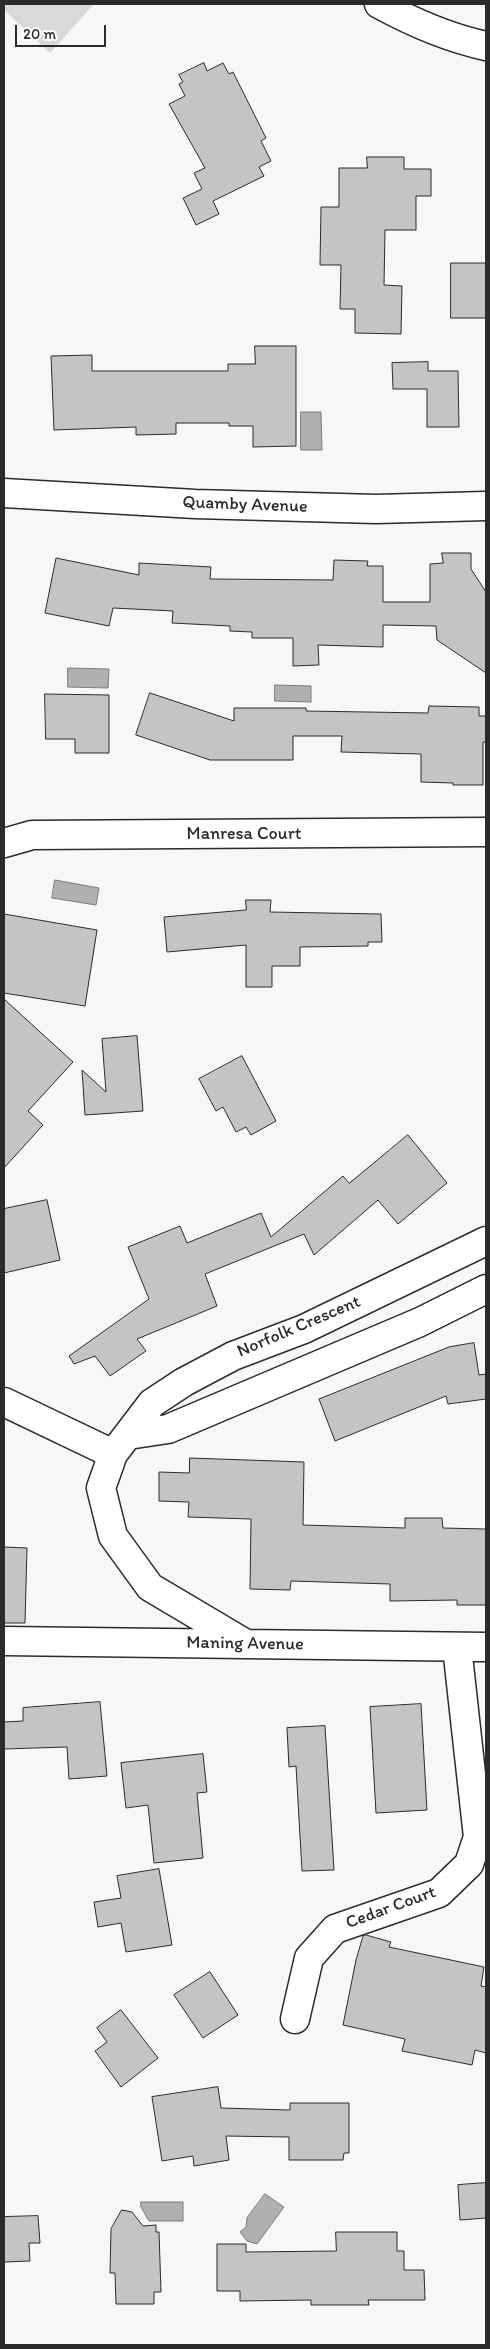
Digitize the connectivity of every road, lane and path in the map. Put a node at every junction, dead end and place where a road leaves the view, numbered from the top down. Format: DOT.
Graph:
graph roads {
  1 [pos="379,4"];
  2 [pos="486,46"];
  3 [pos="4,493"];
  4 [pos="486,506"];
  5 [pos="486,832"];
  6 [pos="4,844"];
  7 [pos="486,1241"];
  8 [pos="486,1289"];
  9 [pos="4,1402"];
  10 [pos="121,1445"];
  11 [pos="4,1641"];
  12 [pos="246,1644"];
  13 [pos="457,1647"];
  14 [pos="486,1647"];
  15 [pos="295,2019"];
  1 -- 2 [label="street"];
  3 -- 4 [label="street, Quamby Avenue"];
  5 -- 6 [label="street, Manresa Court"];
  7 -- 10 [label="street, Norfolk Crescent"];
  8 -- 10 [label="street"];
  9 -- 10 [label="street"];
  10 -- 12 [label="street, Norfolk Crescent"];
  11 -- 12 [label="street, Maning Avenue"];
  12 -- 13 [label="street, Maning Avenue"];
  13 -- 14 [label="street, Maning Avenue"];
  13 -- 15 [label="street, Cedar Court"];
}
